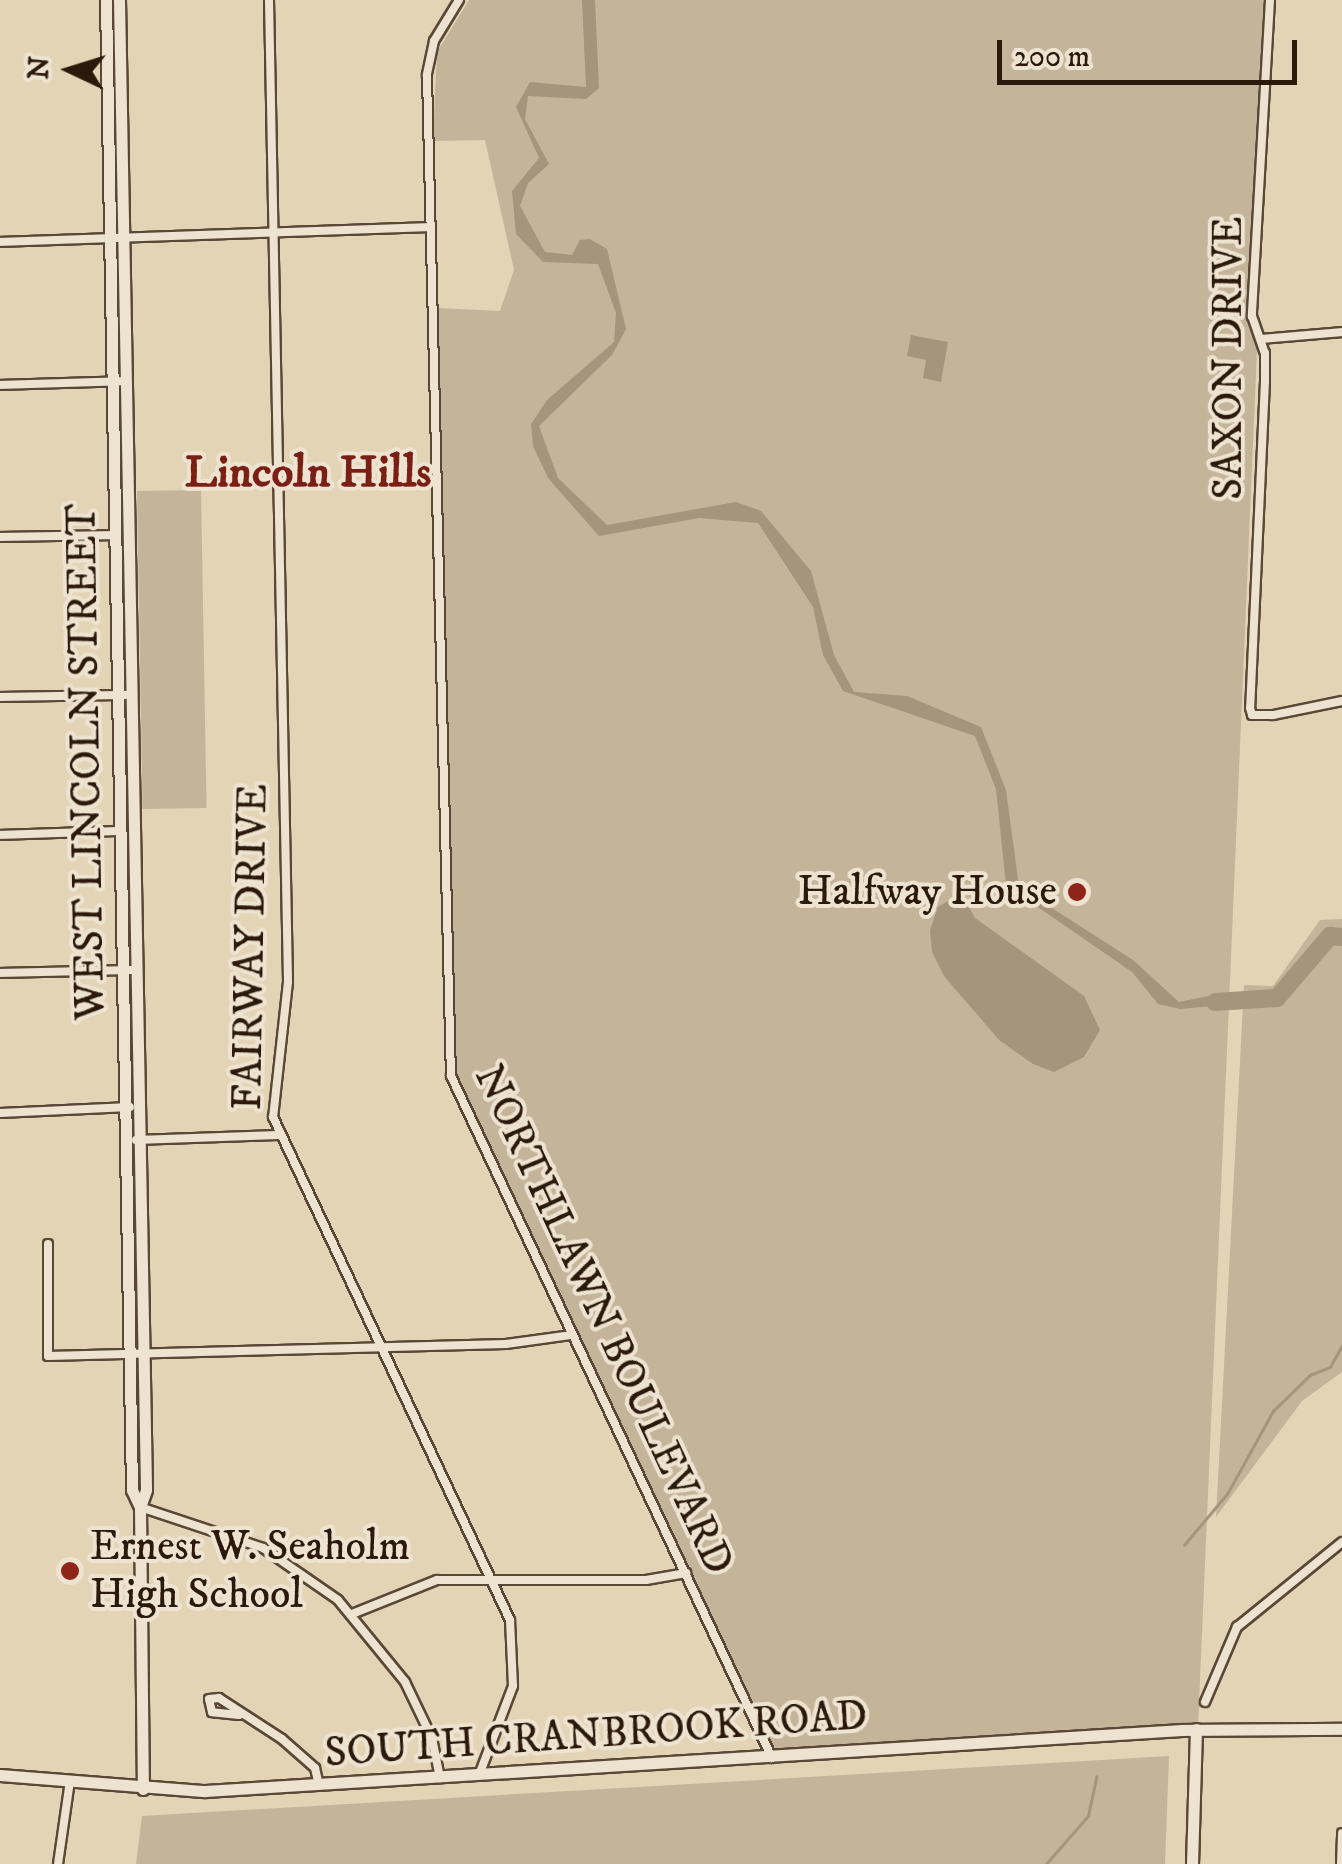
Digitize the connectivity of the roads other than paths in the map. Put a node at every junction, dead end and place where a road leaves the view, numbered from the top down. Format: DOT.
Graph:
graph roads {
  1 [pos="106,0"];
  2 [pos="118,0"];
  3 [pos="268,0"];
  4 [pos="459,0"];
  5 [pos="1270,0"];
  6 [pos="112,15"];
  7 [pos="428,227"];
  8 [pos="274,232"];
  9 [pos="110,237"];
  10 [pos="124,237"];
  11 [pos="0,242"];
  12 [pos="1342,332"];
  13 [pos="1262,340"];
  14 [pos="112,381"];
  15 [pos="126,381"];
  16 [pos="0,385"];
  17 [pos="115,535"];
  18 [pos="130,535"];
  19 [pos="0,538"];
  20 [pos="118,696"];
  21 [pos="132,696"];
  22 [pos="0,697"];
  23 [pos="1342,702"];
  24 [pos="128,831"];
  25 [pos="0,835"];
  26 [pos="130,970"];
  27 [pos="0,973"];
  28 [pos="132,1107"];
  29 [pos="0,1114"];
  30 [pos="278,1135"];
  31 [pos="126,1140"];
  32 [pos="140,1140"];
  33 [pos="48,1244"];
  34 [pos="572,1335"];
  35 [pos="380,1344"];
  36 [pos="144,1353"];
  37 [pos="130,1354"];
  38 [pos="140,1507"];
  39 [pos="1342,1542"];
  40 [pos="686,1573"];
  41 [pos="493,1579"];
  42 [pos="352,1614"];
  43 [pos="1206,1702"];
  44 [pos="239,1715"];
  45 [pos="1196,1729"];
  46 [pos="1342,1730"];
  47 [pos="772,1758"];
  48 [pos="0,1775"];
  49 [pos="479,1776"];
  50 [pos="440,1778"];
  51 [pos="70,1781"];
  52 [pos="319,1785"];
  53 [pos="144,1789"];
  54 [pos="1342,1833"];
  55 [pos="58,1864"];
  56 [pos="1192,1864"];
  57 [pos="1341,1864"];
  1 -- 6 [label="street, WEST LINCOLN STREET"];
  2 -- 6 [label="street, WEST LINCOLN STREET"];
  3 -- 8 [label="street, FAIRWAY DRIVE"];
  4 -- 7 [label="street, NORTHLAWN BOULEVARD"];
  5 -- 13 [label="street, SAXON DRIVE"];
  6 -- 9 [label="street, WEST LINCOLN STREET"];
  6 -- 10 [label="street, WEST LINCOLN STREET"];
  7 -- 8 [label="street"];
  7 -- 34 [label="street, NORTHLAWN BOULEVARD"];
  8 -- 10 [label="street"];
  8 -- 30 [label="street, FAIRWAY DRIVE"];
  9 -- 10 [label="street"];
  9 -- 11 [label="street"];
  9 -- 14 [label="street, WEST LINCOLN STREET"];
  10 -- 15 [label="street, WEST LINCOLN STREET"];
  12 -- 13 [label="street"];
  13 -- 23 [label="street, SAXON DRIVE"];
  14 -- 15 [label="street"];
  14 -- 16 [label="street"];
  14 -- 17 [label="street, WEST LINCOLN STREET"];
  15 -- 18 [label="street, WEST LINCOLN STREET"];
  17 -- 18 [label="street"];
  17 -- 19 [label="street"];
  17 -- 20 [label="street, WEST LINCOLN STREET"];
  18 -- 21 [label="street, WEST LINCOLN STREET"];
  20 -- 21 [label="street"];
  20 -- 22 [label="street"];
  20 -- 24 [label="street, WEST LINCOLN STREET"];
  21 -- 24 [label="street, WEST LINCOLN STREET"];
  24 -- 25 [label="street"];
  24 -- 26 [label="street, WEST LINCOLN STREET"];
  26 -- 27 [label="street"];
  26 -- 28 [label="street, WEST LINCOLN STREET"];
  28 -- 29 [label="street"];
  28 -- 31 [label="street, WEST LINCOLN STREET"];
  28 -- 32 [label="street, WEST LINCOLN STREET"];
  30 -- 32 [label="street"];
  30 -- 35 [label="street, FAIRWAY DRIVE"];
  31 -- 32 [label="street"];
  31 -- 37 [label="street, WEST LINCOLN STREET"];
  32 -- 36 [label="street, WEST LINCOLN STREET"];
  33 -- 37 [label="street"];
  34 -- 35 [label="street"];
  34 -- 40 [label="street, NORTHLAWN BOULEVARD"];
  35 -- 36 [label="street"];
  35 -- 41 [label="street, FAIRWAY DRIVE"];
  36 -- 37 [label="street"];
  36 -- 38 [label="street, WEST LINCOLN STREET"];
  37 -- 38 [label="street, WEST LINCOLN STREET"];
  38 -- 42 [label="street"];
  38 -- 53 [label="street, WEST LINCOLN STREET"];
  39 -- 43 [label="street"];
  40 -- 41 [label="street"];
  40 -- 47 [label="street, NORTHLAWN BOULEVARD"];
  41 -- 42 [label="street"];
  41 -- 49 [label="street, FAIRWAY DRIVE"];
  42 -- 50 [label="street"];
  44 -- 52 [label="street"];
  45 -- 46 [label="street, SOUTH CRANBROOK ROAD"];
  45 -- 47 [label="street, SOUTH CRANBROOK ROAD"];
  45 -- 56 [label="street"];
  47 -- 49 [label="street, SOUTH CRANBROOK ROAD"];
  48 -- 51 [label="street, SOUTH CRANBROOK ROAD"];
  49 -- 50 [label="street, SOUTH CRANBROOK ROAD"];
  50 -- 52 [label="street, SOUTH CRANBROOK ROAD"];
  51 -- 53 [label="street, SOUTH CRANBROOK ROAD"];
  51 -- 55 [label="street"];
  52 -- 53 [label="street, SOUTH CRANBROOK ROAD"];
  54 -- 57 [label="street"];
}
